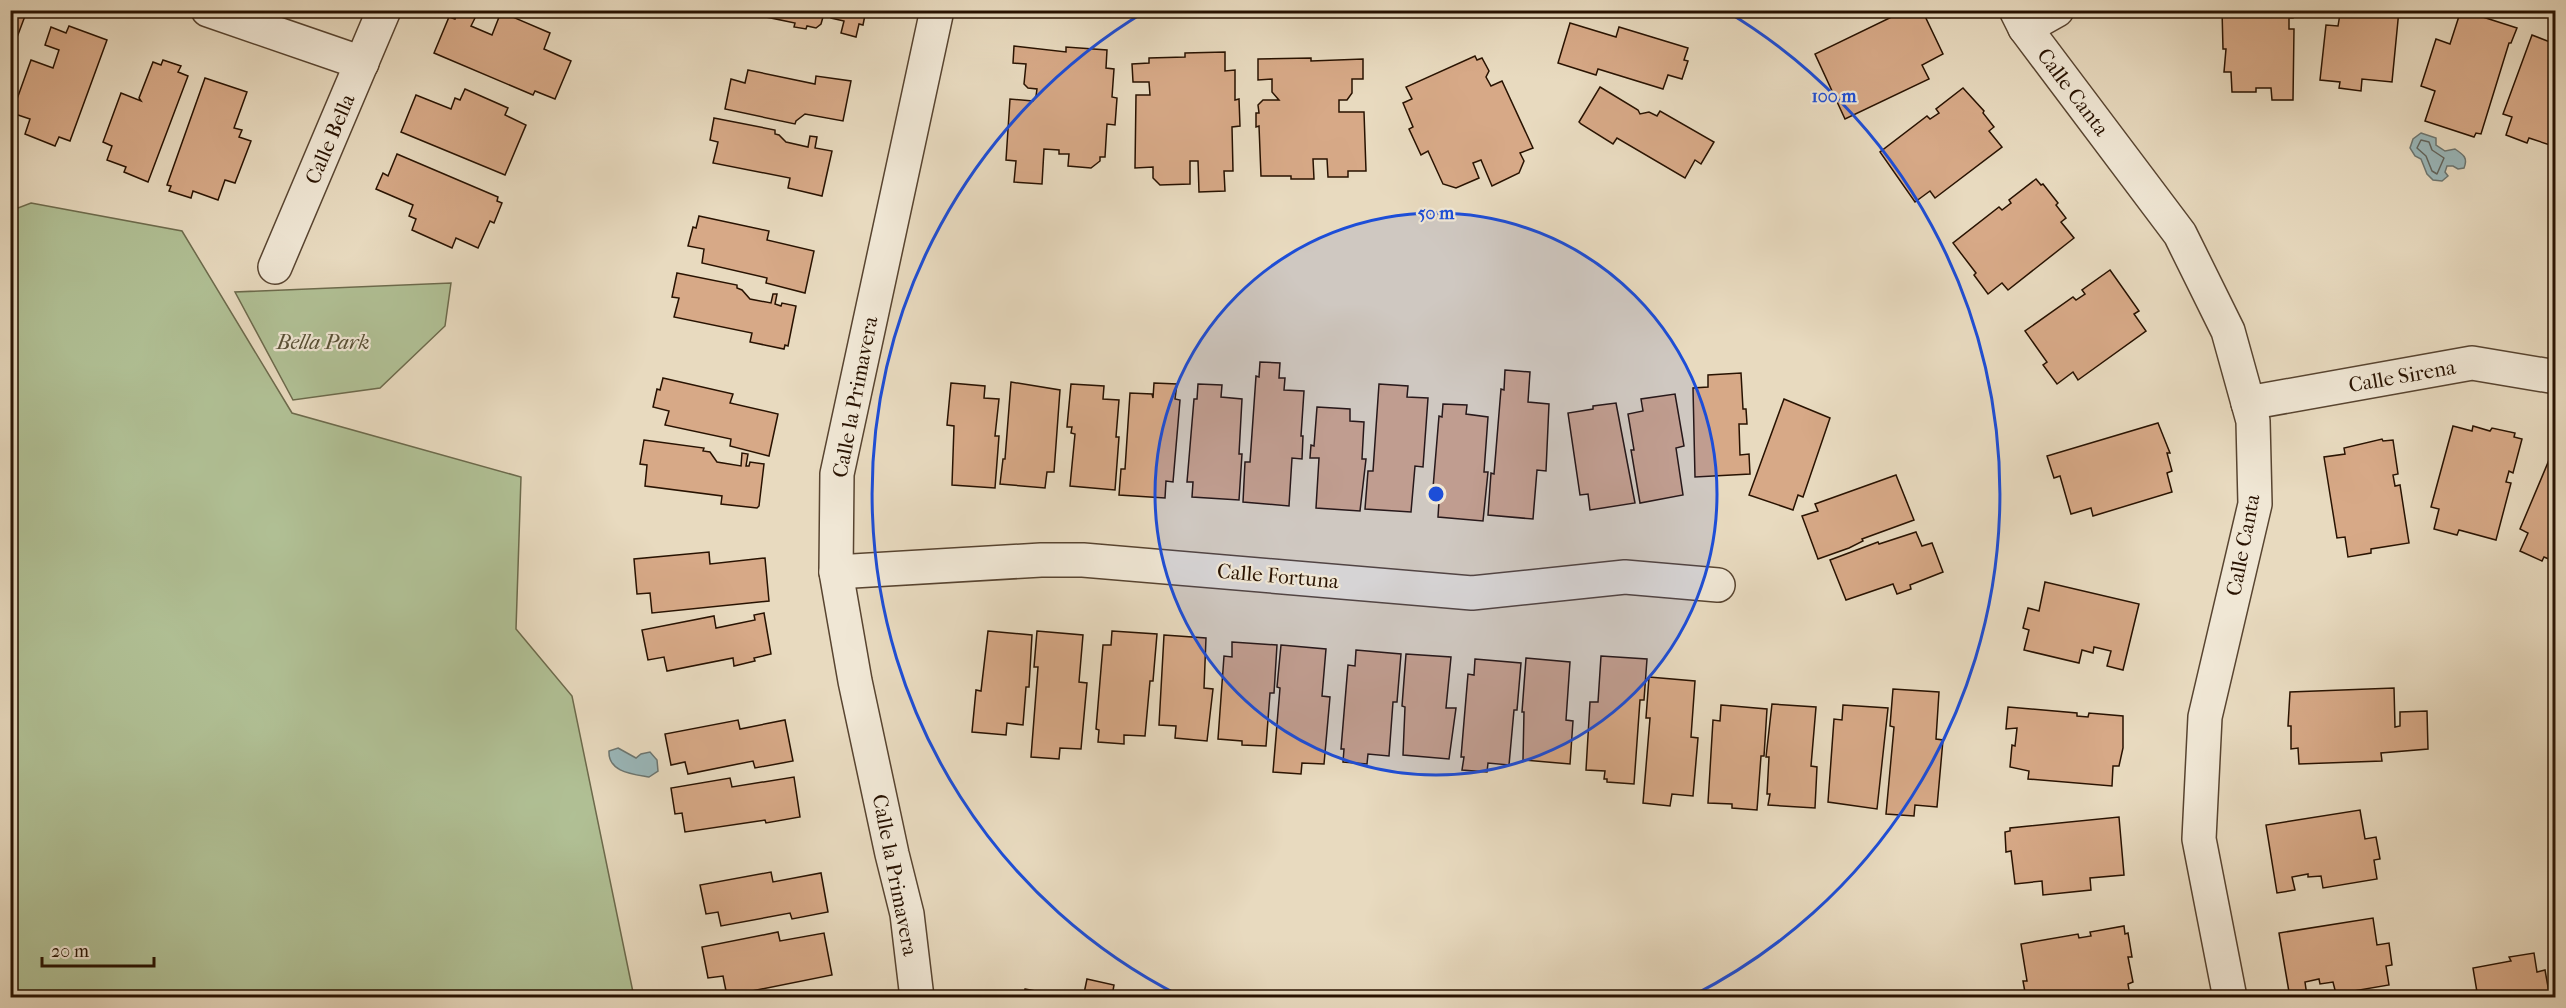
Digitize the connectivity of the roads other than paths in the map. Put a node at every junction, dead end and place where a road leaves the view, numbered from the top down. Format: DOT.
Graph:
graph roads {
  1 [pos="208,10"];
  2 [pos="384,10"];
  3 [pos="937,10"];
  4 [pos="2057,10"];
  5 [pos="2020,19"];
  6 [pos="362,63"];
  7 [pos="275,267"];
  8 [pos="2556,377"];
  9 [pos="2248,403"];
  10 [pos="836,572"];
  11 [pos="1718,585"];
  12 [pos="917,998"];
  13 [pos="2230,998"];
  1 -- 6 [label="street"];
  2 -- 6 [label="street, Calle Bella"];
  3 -- 10 [label="street, Calle la Primavera"];
  4 -- 5 [label="street"];
  5 -- 9 [label="street, Calle Canta"];
  6 -- 7 [label="street, Calle Bella"];
  8 -- 9 [label="street, Calle Sirena"];
  9 -- 13 [label="street, Calle Canta"];
  10 -- 11 [label="street, Calle Fortuna"];
  10 -- 12 [label="street, Calle la Primavera"];
}
